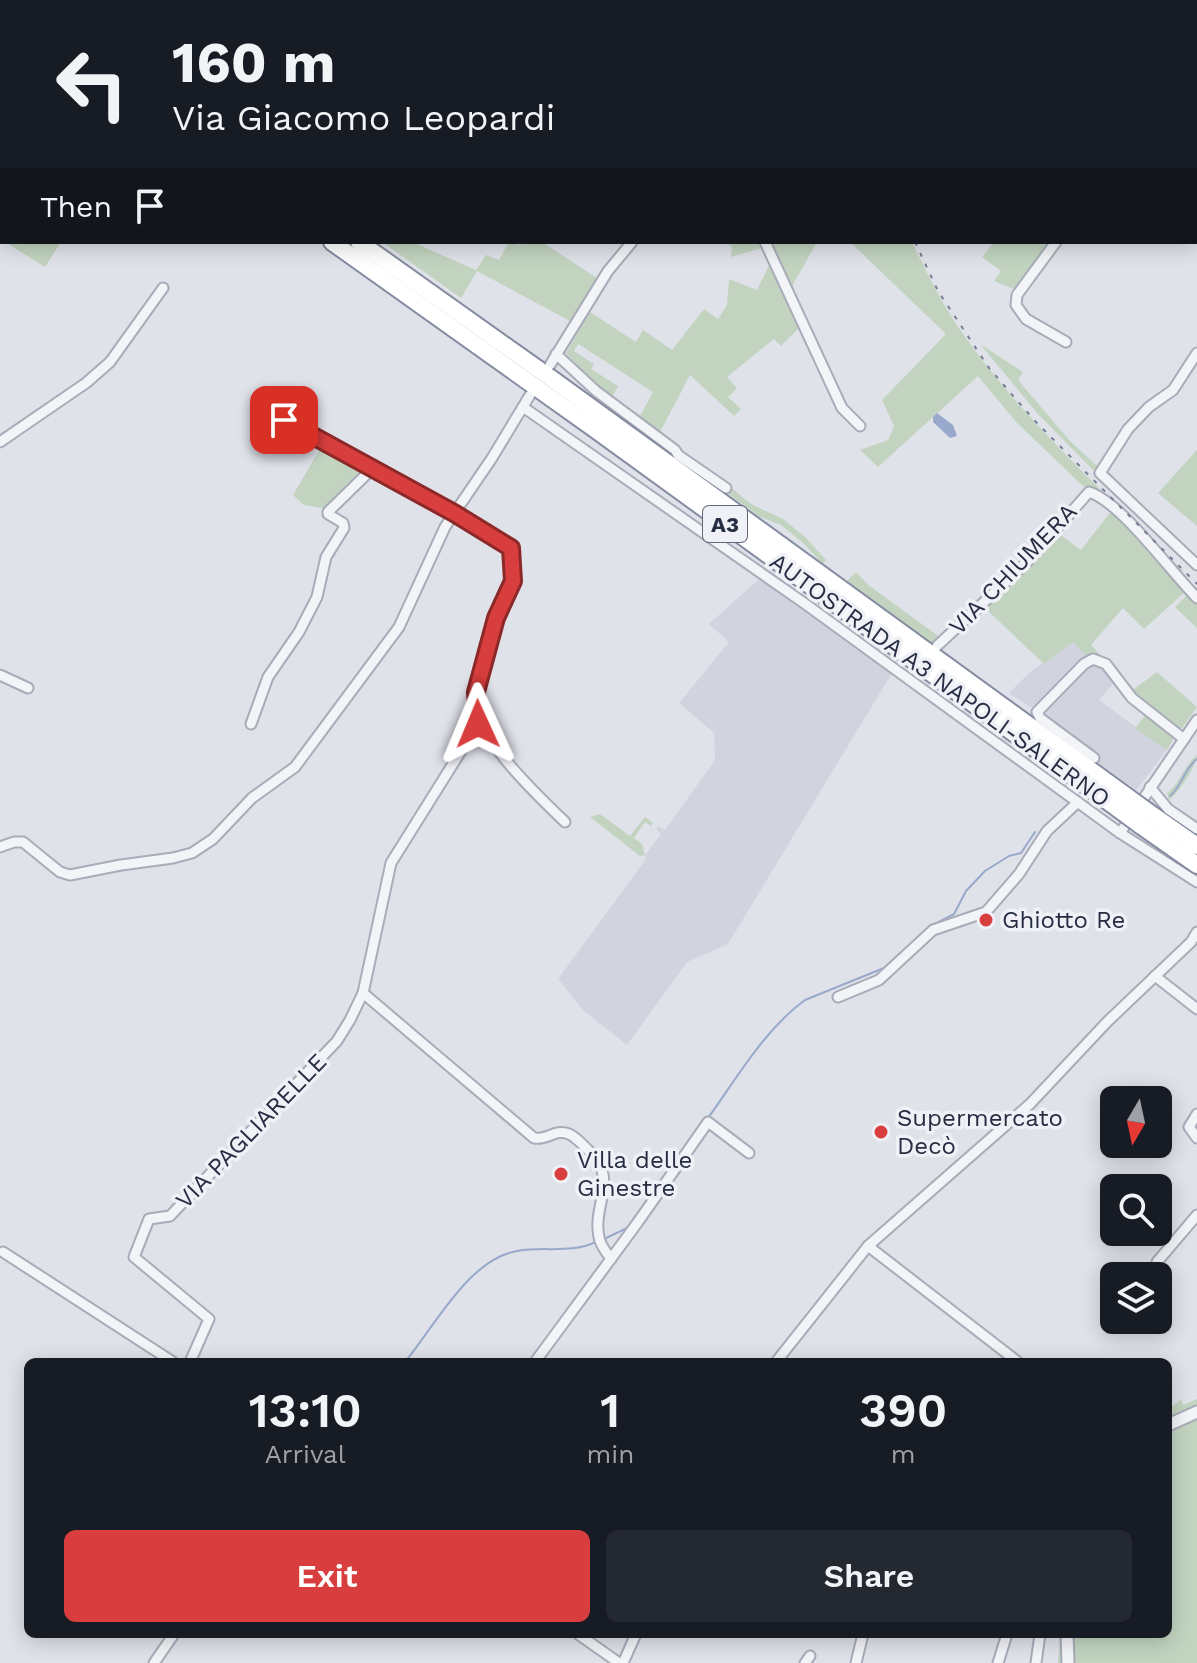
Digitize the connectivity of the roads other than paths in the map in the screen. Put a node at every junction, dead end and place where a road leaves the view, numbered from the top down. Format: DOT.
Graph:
graph roads {
  1 [pos="335,244"];
  2 [pos="362,244"];
  3 [pos="630,244"];
  4 [pos="766,244"];
  5 [pos="1055,244"];
  6 [pos="163,288"];
  7 [pos="1066,342"];
  8 [pos="1197,353"];
  9 [pos="556,354"];
  10 [pos="550,365"];
  11 [pos="530,395"];
  12 [pos="523,407"];
  13 [pos="284,420"];
  14 [pos="860,426"];
  15 [pos="0,442"];
  16 [pos="373,468"];
  17 [pos="726,488"];
  18 [pos="454,513"];
  19 [pos="1197,565"];
  20 [pos="1197,598"];
  21 [pos="937,646"];
  22 [pos="0,675"];
  23 [pos="28,688"];
  24 [pos="481,719"];
  25 [pos="1197,720"];
  26 [pos="251,724"];
  27 [pos="1184,739"];
  28 [pos="1094,758"];
  29 [pos="1150,787"];
  30 [pos="1078,802"];
  31 [pos="1121,802"];
  32 [pos="1144,818"];
  33 [pos="565,822"];
  34 [pos="1197,829"];
  35 [pos="1120,833"];
  36 [pos="1197,846"];
  37 [pos="0,847"];
  38 [pos="1197,865"];
  39 [pos="1197,882"];
  40 [pos="1197,932"];
  41 [pos="1155,976"];
  42 [pos="363,993"];
  43 [pos="838,997"];
  44 [pos="1197,1009"];
  45 [pos="1197,1114"];
  46 [pos="1197,1138"];
  47 [pos="749,1153"];
  48 [pos="1197,1215"];
  49 [pos="868,1246"];
  50 [pos="3,1252"];
  51 [pos="611,1259"];
  52 [pos="1157,1262"];
  53 [pos="167,1358"];
  54 [pos="192,1358"];
  55 [pos="538,1358"];
  56 [pos="779,1358"];
  57 [pos="1013,1358"];
  58 [pos="1197,1412"];
  59 [pos="1172,1423"];
  60 [pos="171,1638"];
  61 [pos="584,1638"];
  62 [pos="634,1638"];
  63 [pos="862,1638"];
  64 [pos="1006,1638"];
  65 [pos="1039,1638"];
  66 [pos="1067,1638"];
  67 [pos="154,1663"];
  68 [pos="621,1663"];
  69 [pos="856,1663"];
  70 [pos="998,1663"];
  71 [pos="1036,1663"];
  72 [pos="1068,1663"];
  1 -- 31 [label="highway, AUTOSTRADA A3 NAPOLI-SALERNO / A3"];
  2 -- 31 [label="highway, AUTOSTRADA A3 NAPOLI-SALERNO / A3"];
  3 -- 9 [label="street"];
  4 -- 14 [label="street"];
  5 -- 7 [label="street"];
  6 -- 15 [label="street"];
  8 -- 19 [label="street"];
  9 -- 10 [label="street"];
  9 -- 17 [label="street"];
  11 -- 12 [label="street"];
  12 -- 18 [label="street"];
  12 -- 30 [label="street"];
  13 -- 16 [label="street"];
  16 -- 18 [label="street"];
  16 -- 26 [label="street"];
  18 -- 24 [label="street"];
  18 -- 37 [label="street"];
  20 -- 21 [label="street, VIA CHIUMERA"];
  22 -- 23 [label="street"];
  24 -- 33 [label="street"];
  24 -- 42 [label="street"];
  25 -- 27 [label="street"];
  27 -- 28 [label="street"];
  27 -- 29 [label="street"];
  29 -- 34 [label="street"];
  29 -- 35 [label="street"];
  30 -- 35 [label="street"];
  30 -- 43 [label="street"];
  31 -- 32 [label="highway, AUTOSTRADA A3 NAPOLI-SALERNO / A3, bridge"];
  32 -- 36 [label="highway, AUTOSTRADA A3 NAPOLI-SALERNO / A3"];
  32 -- 38 [label="highway, AUTOSTRADA A3 NAPOLI-SALERNO / A3"];
  35 -- 39 [label="street"];
  40 -- 41 [label="street"];
  41 -- 44 [label="street"];
  41 -- 49 [label="street"];
  42 -- 51 [label="street"];
  42 -- 54 [label="street, VIA PAGLIARELLE"];
  45 -- 46 [label="street"];
  47 -- 51 [label="street"];
  48 -- 52 [label="street"];
  49 -- 56 [label="street"];
  49 -- 57 [label="street"];
  50 -- 53 [label="street"];
  51 -- 55 [label="street"];
  58 -- 59 [label="street"];
  60 -- 67 [label="street"];
  61 -- 68 [label="street"];
  62 -- 68 [label="street"];
  63 -- 69 [label="street"];
  64 -- 70 [label="street"];
  65 -- 71 [label="street"];
  66 -- 72 [label="street"];
}
